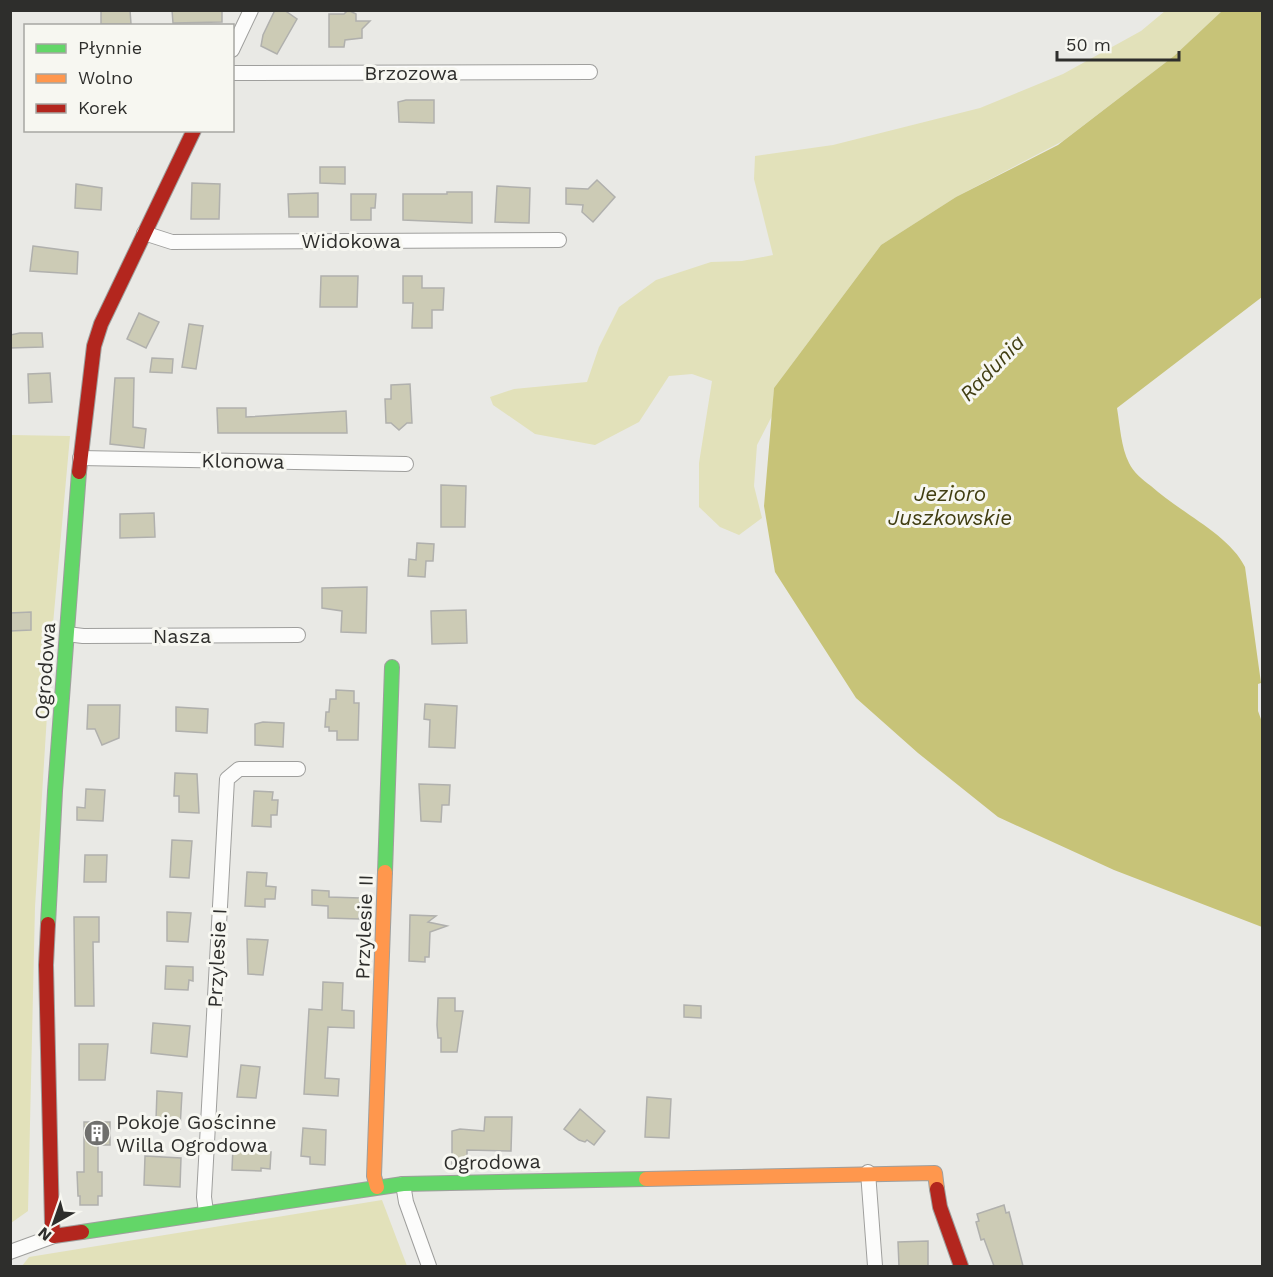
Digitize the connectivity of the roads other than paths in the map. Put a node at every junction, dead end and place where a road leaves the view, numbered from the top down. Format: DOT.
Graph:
graph roads {
  1 [pos="251,10"];
  2 [pos="234,46"];
  3 [pos="590,72"];
  4 [pos="234,73"];
  5 [pos="193,132"];
  6 [pos="144,233"];
  7 [pos="559,240"];
  8 [pos="81,458"];
  9 [pos="406,464"];
  10 [pos="67,634"];
  11 [pos="298,635"];
  12 [pos="392,667"];
  13 [pos="298,769"];
  14 [pos="868,1172"];
  15 [pos="403,1184"];
  16 [pos="377,1187"];
  17 [pos="206,1212"];
  18 [pos="54,1236"];
  19 [pos="10,1251"];
  20 [pos="429,1266"];
  21 [pos="875,1266"];
  22 [pos="961,1266"];
  1 -- 2 [label="street"];
  3 -- 4 [label="street, Brzozowa"];
  5 -- 6 [label="street, Ogrodowa"];
  6 -- 7 [label="street, Widokowa"];
  6 -- 8 [label="street, Ogrodowa"];
  8 -- 9 [label="street, Klonowa"];
  8 -- 10 [label="street, Ogrodowa"];
  10 -- 11 [label="street, Nasza"];
  10 -- 18 [label="street, Ogrodowa"];
  12 -- 16 [label="street, Przylesie II"];
  13 -- 17 [label="street, Przylesie I"];
  14 -- 15 [label="street, Ogrodowa"];
  14 -- 21 [label="street"];
  14 -- 22 [label="street, Ogrodowa"];
  15 -- 16 [label="street, Ogrodowa"];
  15 -- 20 [label="street"];
  16 -- 17 [label="street, Ogrodowa"];
  17 -- 18 [label="street, Ogrodowa"];
  18 -- 19 [label="street, Ogrodowa"];
}
